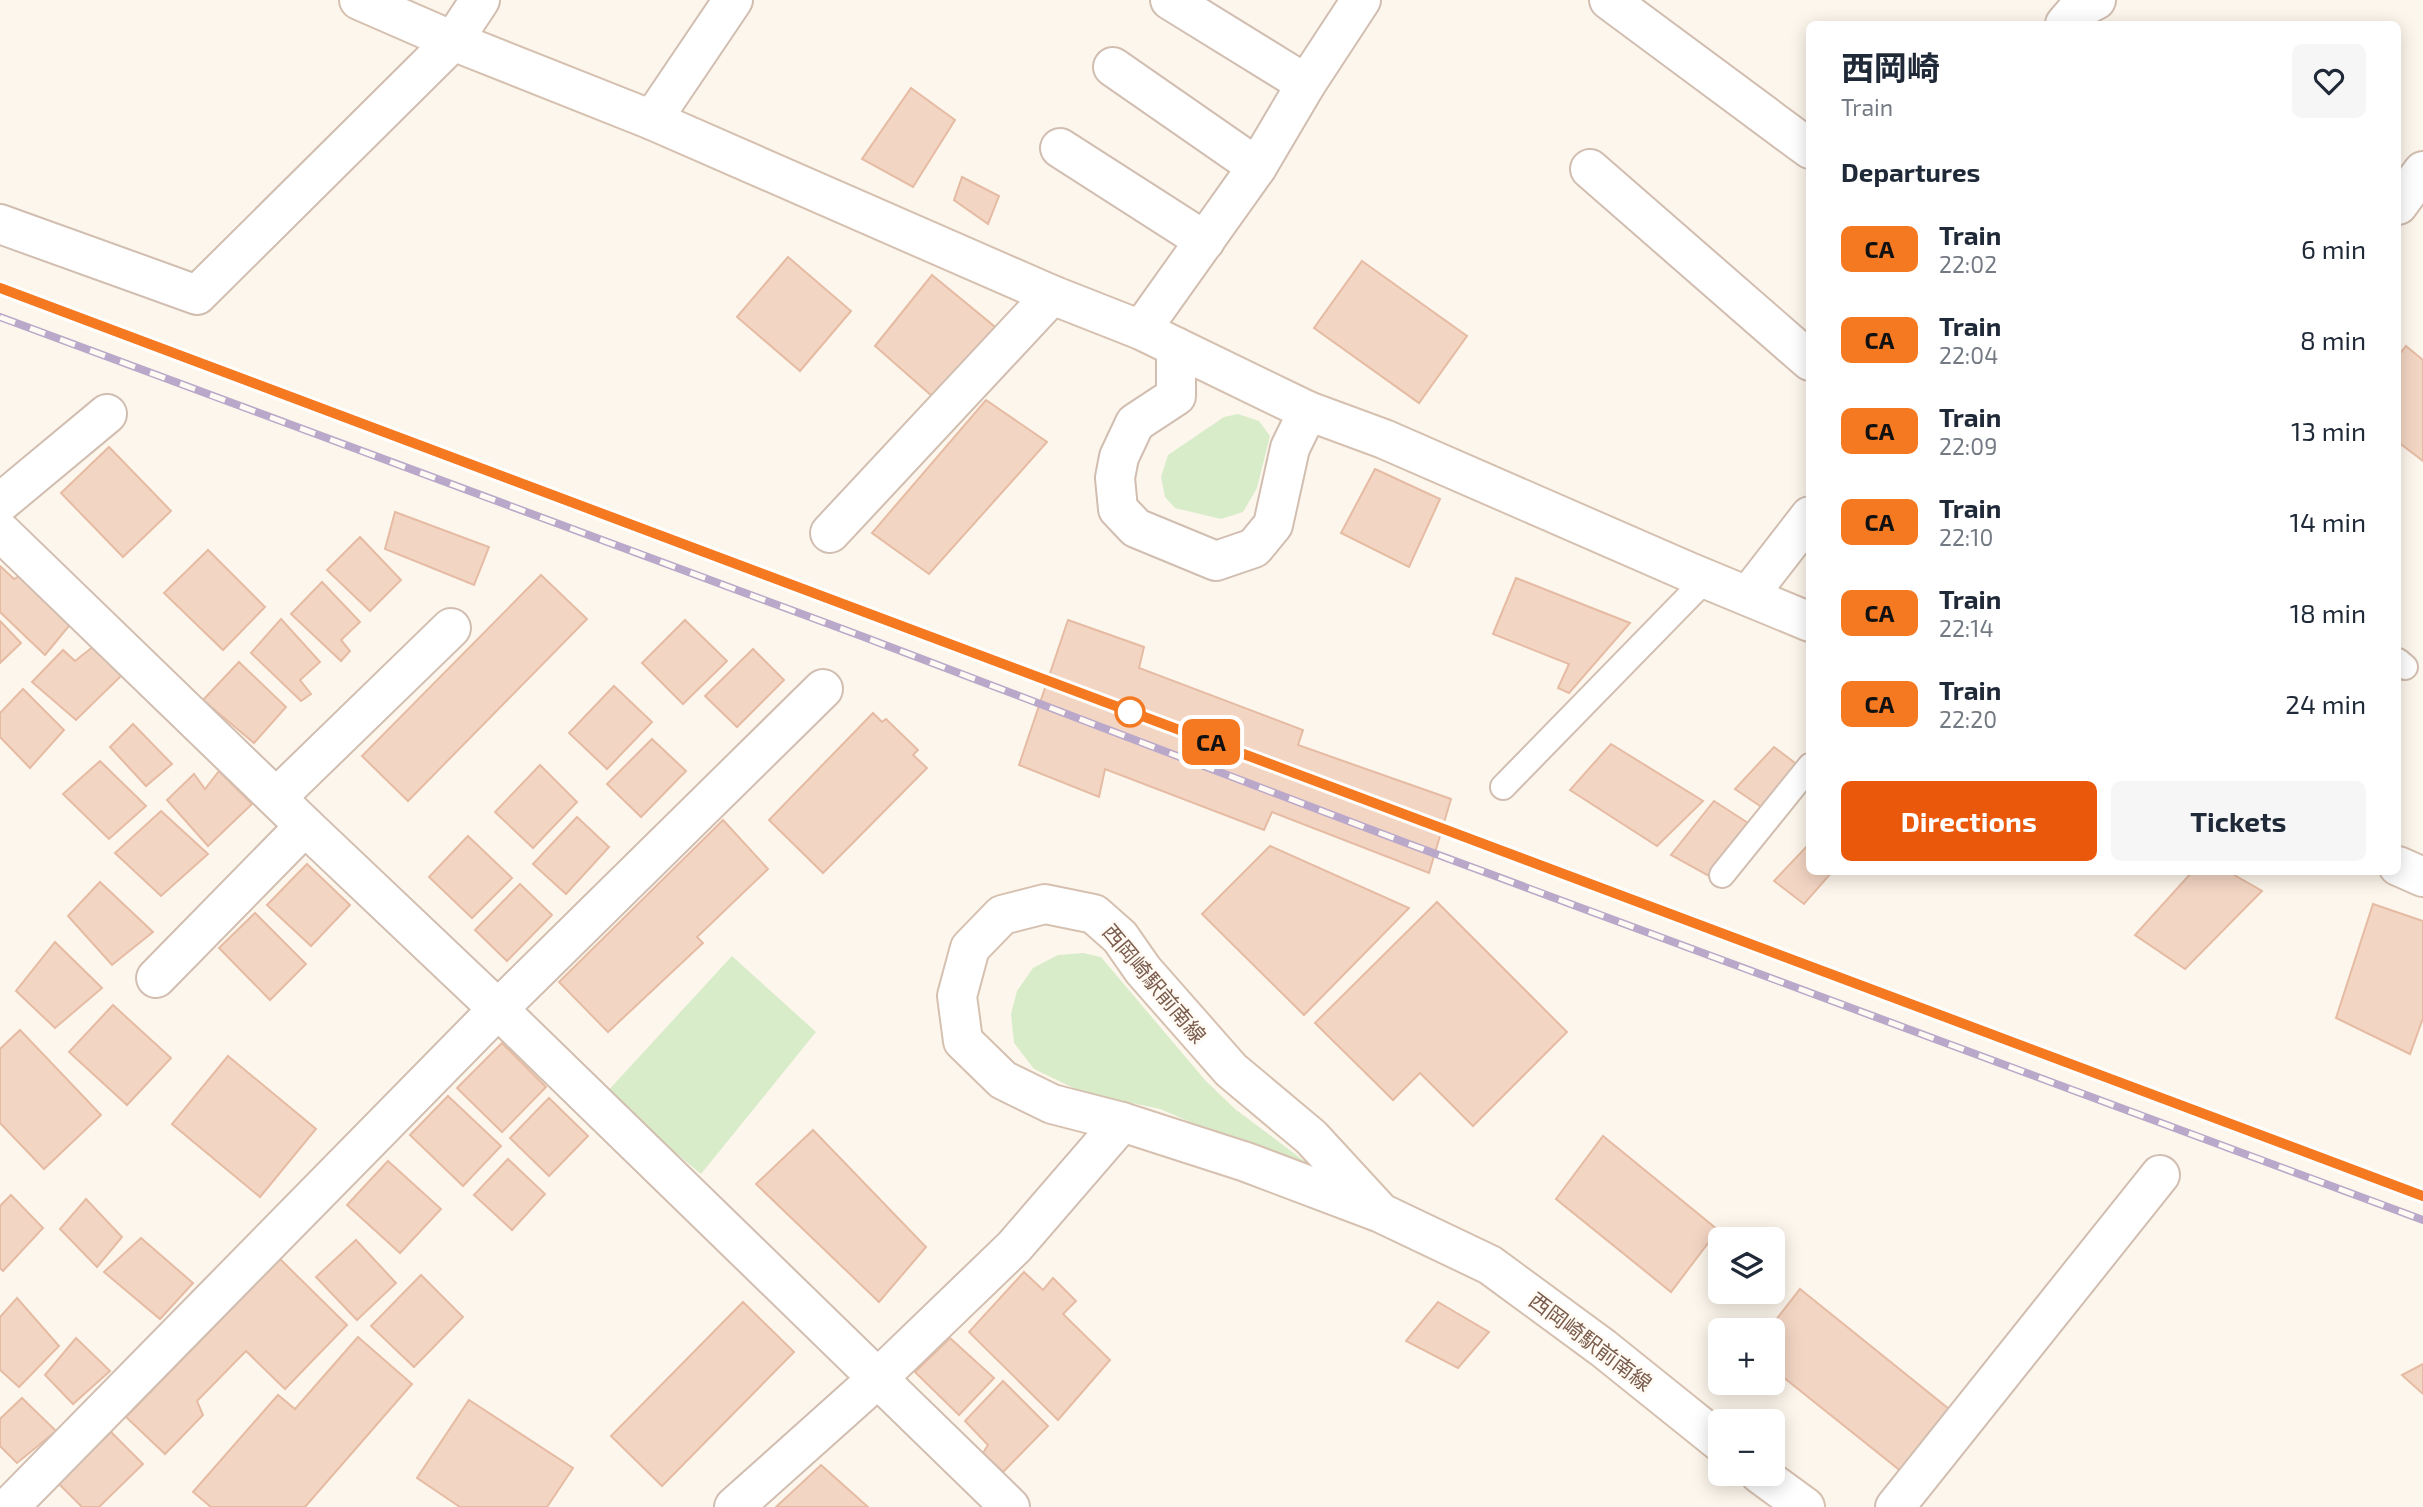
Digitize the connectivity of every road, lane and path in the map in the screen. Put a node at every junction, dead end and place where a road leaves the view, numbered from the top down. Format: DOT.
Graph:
graph roads {
  1 [pos="359,0"];
  2 [pos="480,0"];
  3 [pos="733,0"];
  4 [pos="1170,0"];
  5 [pos="1361,0"];
  6 [pos="1609,0"];
  7 [pos="2096,0"];
  8 [pos="2068,21"];
  9 [pos="453,41"];
  10 [pos="1113,67"];
  11 [pos="1306,84"];
  12 [pos="652,120"];
  13 [pos="1806,146"];
  14 [pos="1060,148"];
  15 [pos="1257,167"];
  16 [pos="1590,169"];
  17 [pos="2423,171"];
  18 [pos="2401,201"];
  19 [pos="0,224"];
  20 [pos="1205,241"];
  21 [pos="1052,295"];
  22 [pos="1141,330"];
  23 [pos="1175,347"];
  24 [pos="1806,358"];
  25 [pos="1308,411"];
  26 [pos="107,414"];
  27 [pos="0,503"];
  28 [pos="1806,521"];
  29 [pos="0,531"];
  30 [pos="830,533"];
  31 [pos="1706,579"];
  32 [pos="1748,596"];
  33 [pos="1806,620"];
  34 [pos="451,628"];
  35 [pos="823,689"];
  36 [pos="1806,771"];
  37 [pos="1503,787"];
  38 [pos="276,797"];
  39 [pos="305,826"];
  40 [pos="2401,867"];
  41 [pos="1722,874"];
  42 [pos="2423,877"];
  43 [pos="156,978"];
  44 [pos="498,1009"];
  45 [pos="1122,1122"];
  46 [pos="2160,1175"];
  47 [pos="1381,1213"];
  48 [pos="877,1379"];
  49 [pos="1708,1432"];
  50 [pos="1776,1486"];
  51 [pos="9,1507"];
  52 [pos="734,1507"];
  53 [pos="1010,1507"];
  54 [pos="1805,1507"];
  55 [pos="1895,1507"];
  1 -- 9 [label="street"];
  2 -- 9 [label="street"];
  3 -- 12 [label="street"];
  4 -- 11 [label="street"];
  5 -- 11 [label="street"];
  6 -- 13 [label="street"];
  7 -- 8 [label="street"];
  9 -- 12 [label="street"];
  9 -- 19 [label="street"];
  10 -- 15 [label="street"];
  11 -- 15 [label="street"];
  12 -- 21 [label="street"];
  14 -- 20 [label="street"];
  15 -- 20 [label="street"];
  16 -- 24 [label="street"];
  17 -- 18 [label="street"];
  20 -- 22 [label="street"];
  21 -- 22 [label="street"];
  21 -- 30 [label="street"];
  22 -- 23 [label="street"];
  23 -- 25 [label="street"];
  23 -- 25 [label="street"];
  25 -- 31 [label="street"];
  26 -- 27 [label="street"];
  28 -- 32 [label="street"];
  29 -- 38 [label="street"];
  31 -- 32 [label="street"];
  31 -- 37 [label="lane"];
  32 -- 33 [label="street"];
  34 -- 38 [label="street"];
  35 -- 44 [label="street"];
  36 -- 41 [label="lane"];
  38 -- 39 [label="street"];
  39 -- 43 [label="street"];
  39 -- 44 [label="street"];
  40 -- 42 [label="street"];
  44 -- 48 [label="street"];
  44 -- 51 [label="street"];
  45 -- 47 [label="street, 西岡崎駅前南線"];
  45 -- 47 [label="street, 西岡崎駅前南線"];
  45 -- 48 [label="street"];
  46 -- 55 [label="street"];
  47 -- 49 [label="street, 西岡崎駅前南線"];
  48 -- 52 [label="street"];
  48 -- 53 [label="street"];
  50 -- 54 [label="street"];
}
